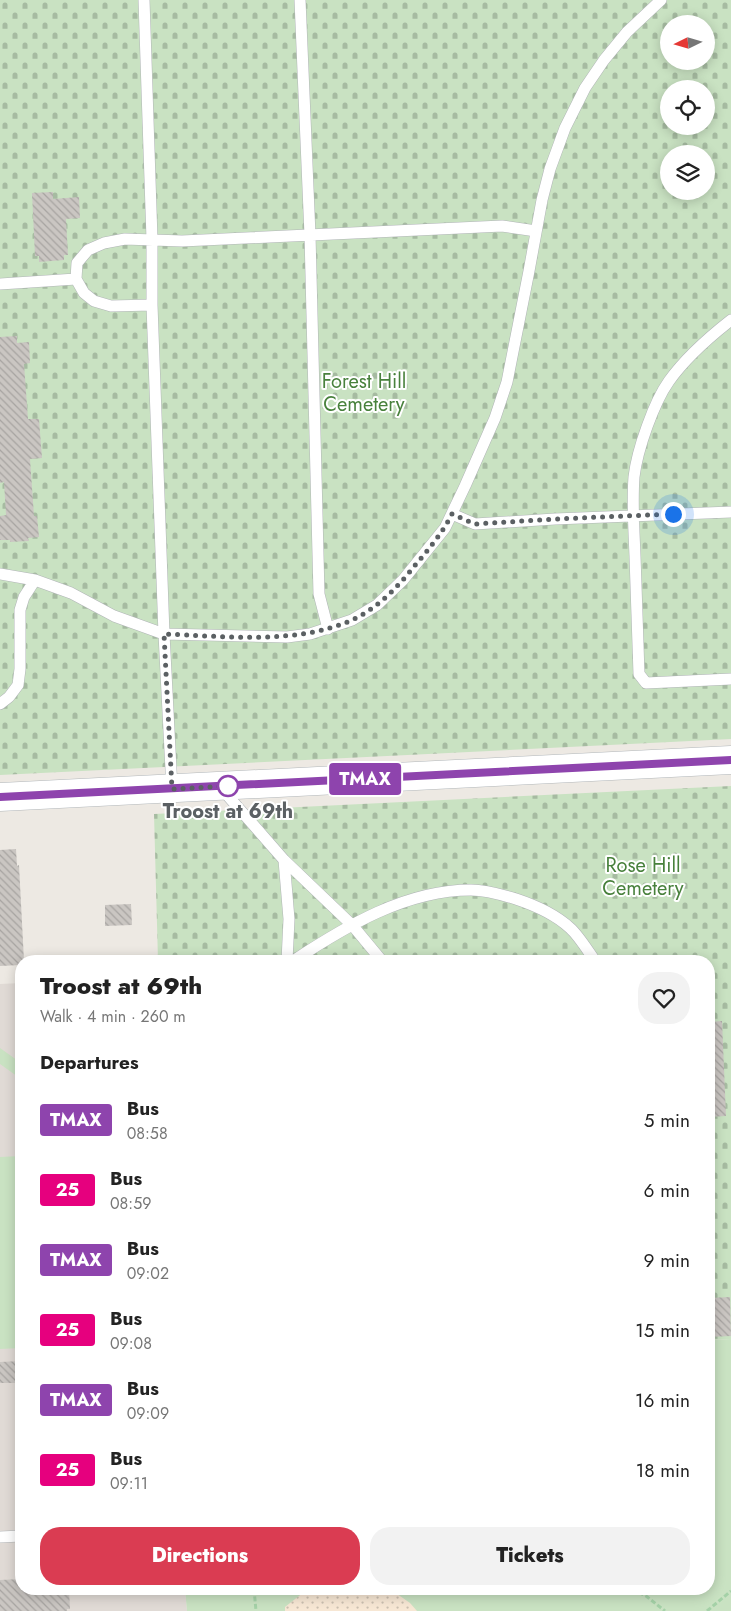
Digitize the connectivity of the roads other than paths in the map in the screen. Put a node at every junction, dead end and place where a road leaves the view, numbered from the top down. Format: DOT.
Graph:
graph roads {
  1 [pos="144,0"];
  2 [pos="300,0"];
  3 [pos="661,0"];
  4 [pos="536,231"];
  5 [pos="310,235"];
  6 [pos="152,239"];
  7 [pos="76,279"];
  8 [pos="0,284"];
  9 [pos="152,305"];
  10 [pos="731,320"];
  11 [pos="731,512"];
  12 [pos="452,514"];
  13 [pos="634,516"];
  14 [pos="0,574"];
  15 [pos="35,580"];
  16 [pos="328,628"];
  17 [pos="164,634"];
  18 [pos="731,679"];
  19 [pos="0,704"];
  20 [pos="731,760"];
  21 [pos="220,786"];
  22 [pos="172,789"];
  23 [pos="0,798"];
  24 [pos="284,860"];
  25 [pos="353,926"];
  26 [pos="288,955"];
  27 [pos="303,955"];
  28 [pos="377,955"];
  29 [pos="590,955"];
  30 [pos="15,1536"];
  31 [pos="0,1537"];
  1 -- 6 [label="lane"];
  2 -- 5 [label="lane"];
  3 -- 4 [label="lane"];
  4 -- 5 [label="lane"];
  4 -- 12 [label="lane"];
  5 -- 6 [label="lane"];
  5 -- 16 [label="lane"];
  6 -- 7 [label="lane"];
  6 -- 9 [label="lane"];
  7 -- 8 [label="lane"];
  7 -- 9 [label="lane"];
  9 -- 17 [label="lane"];
  10 -- 13 [label="lane"];
  11 -- 13 [label="lane"];
  12 -- 13 [label="lane"];
  12 -- 16 [label="lane"];
  13 -- 18 [label="lane"];
  14 -- 15 [label="lane"];
  15 -- 17 [label="lane"];
  15 -- 19 [label="lane"];
  16 -- 17 [label="lane"];
  17 -- 22 [label="lane"];
  20 -- 21 [label="main road"];
  21 -- 22 [label="main road"];
  21 -- 24 [label="lane"];
  22 -- 23 [label="main road"];
  24 -- 25 [label="lane"];
  24 -- 26 [label="lane"];
  25 -- 27 [label="lane"];
  25 -- 28 [label="lane"];
  25 -- 29 [label="lane"];
  30 -- 31 [label="lane"];
}
